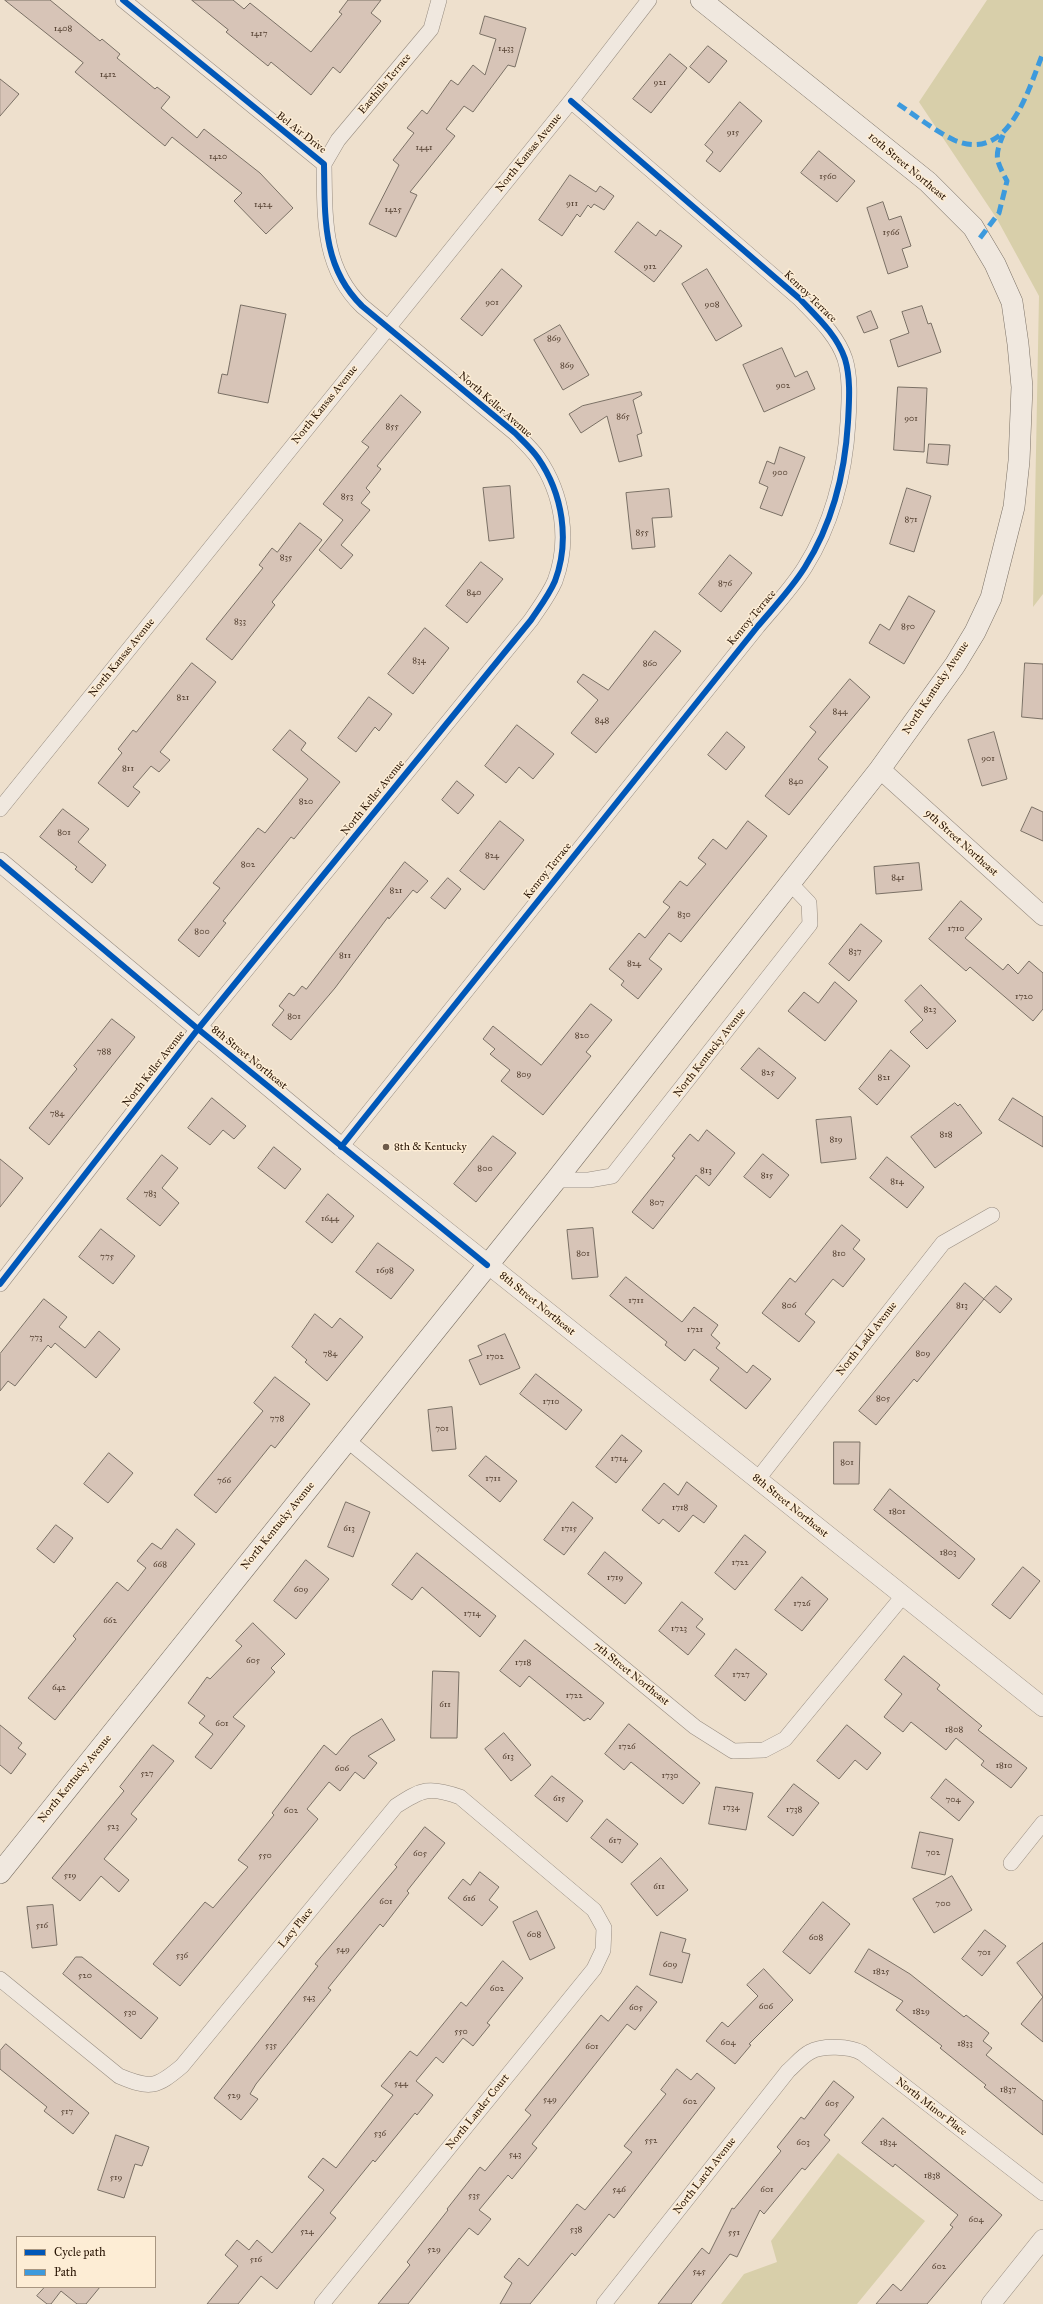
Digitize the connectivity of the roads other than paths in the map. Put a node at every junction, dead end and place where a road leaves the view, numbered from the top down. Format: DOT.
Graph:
graph roads {
  1 [pos="123,0"];
  2 [pos="439,0"];
  3 [pos="648,0"];
  4 [pos="701,0"];
  5 [pos="571,101"];
  6 [pos="324,164"];
  7 [pos="388,327"];
  8 [pos="1020,440"];
  9 [pos="880,769"];
  10 [pos="0,808"];
  11 [pos="0,862"];
  12 [pos="789,882"];
  13 [pos="1043,916"];
  14 [pos="198,1029"];
  15 [pos="341,1147"];
  16 [pos="556,1180"];
  17 [pos="992,1215"];
  18 [pos="488,1265"];
  19 [pos="0,1284"];
  20 [pos="347,1440"];
  21 [pos="757,1480"];
  22 [pos="903,1596"];
  23 [pos="1043,1708"];
  24 [pos="1043,1823"];
  25 [pos="1011,1862"];
  26 [pos="0,1873"];
  27 [pos="594,1910"];
  28 [pos="0,1979"];
  29 [pos="810,2052"];
  30 [pos="1043,2193"];
  31 [pos="1043,2239"];
  32 [pos="322,2304"];
  33 [pos="604,2304"];
  34 [pos="990,2304"];
  1 -- 6 [label="street, Bel Air Drive"];
  2 -- 6 [label="street, Easthills Terrace"];
  3 -- 5 [label="street, North Kansas Avenue"];
  4 -- 8 [label="main road, 10th Street Northeast"];
  5 -- 7 [label="street, North Kansas Avenue"];
  5 -- 15 [label="street, Kenroy Terrace"];
  6 -- 7 [label="street, Bel Air Drive"];
  7 -- 10 [label="street, North Kansas Avenue"];
  7 -- 14 [label="street, North Keller Avenue"];
  8 -- 9 [label="main road, North Kentucky Avenue"];
  9 -- 12 [label="main road, North Kentucky Avenue"];
  9 -- 13 [label="street, 9th Street Northeast"];
  11 -- 14 [label="street, 8th Street Northeast"];
  12 -- 16 [label="main road, North Kentucky Avenue"];
  12 -- 16 [label="street, North Kentucky Avenue"];
  14 -- 15 [label="street, 8th Street Northeast"];
  14 -- 19 [label="street, North Keller Avenue"];
  15 -- 18 [label="street, 8th Street Northeast"];
  16 -- 18 [label="main road, North Kentucky Avenue"];
  17 -- 21 [label="street, North Ladd Avenue"];
  18 -- 20 [label="main road, North Kentucky Avenue"];
  18 -- 21 [label="street, 8th Street Northeast"];
  20 -- 22 [label="street, 7th Street Northeast"];
  20 -- 26 [label="main road, North Kentucky Avenue"];
  21 -- 22 [label="street, 8th Street Northeast"];
  22 -- 23 [label="street, 8th Street Northeast"];
  24 -- 25 [label="street"];
  27 -- 28 [label="street, Lacy Place"];
  27 -- 32 [label="street, North Lander Court"];
  29 -- 30 [label="street, North Minor Place"];
  29 -- 33 [label="street, North Larch Avenue"];
  31 -- 34 [label="street"];
}
